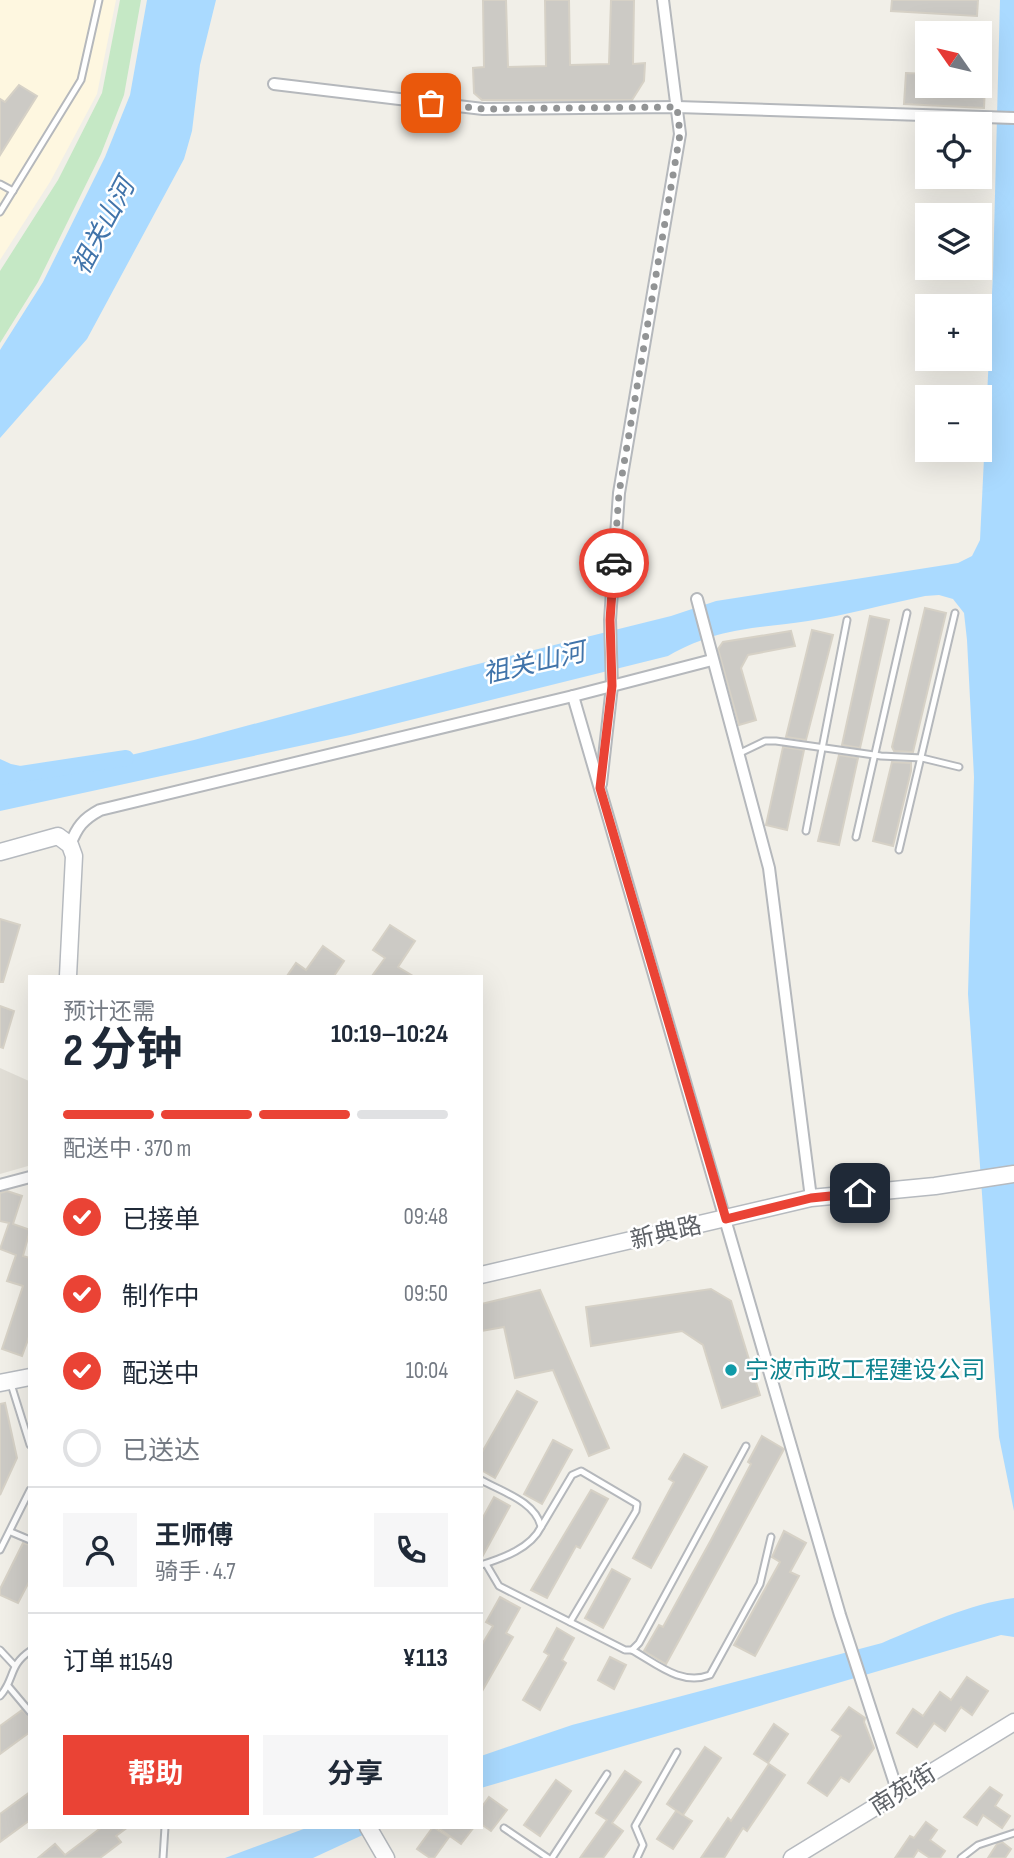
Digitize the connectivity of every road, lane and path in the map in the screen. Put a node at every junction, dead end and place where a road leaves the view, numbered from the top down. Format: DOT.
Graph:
graph roads {
  1 [pos="99,0"];
  2 [pos="663,0"];
  3 [pos="274,84"];
  4 [pos="677,107"];
  5 [pos="1009,118"];
  6 [pos="0,184"];
  7 [pos="13,191"];
  8 [pos="0,212"];
  9 [pos="697,599"];
  10 [pos="907,613"];
  11 [pos="954,613"];
  12 [pos="847,621"];
  13 [pos="712,660"];
  14 [pos="612,680"];
  15 [pos="573,696"];
  16 [pos="822,747"];
  17 [pos="738,754"];
  18 [pos="876,755"];
  19 [pos="922,758"];
  20 [pos="958,767"];
  21 [pos="600,788"];
  22 [pos="807,831"];
  23 [pos="856,838"];
  24 [pos="70,845"];
  25 [pos="899,850"];
  26 [pos="0,852"];
  27 [pos="68,975"];
  28 [pos="1014,1174"];
  29 [pos="28,1178"];
  30 [pos="0,1185"];
  31 [pos="811,1198"];
  32 [pos="726,1219"];
  33 [pos="483,1275"];
  34 [pos="28,1377"];
  35 [pos="5,1382"];
  36 [pos="28,1440"];
  37 [pos="746,1446"];
  38 [pos="483,1481"];
  39 [pos="28,1494"];
  40 [pos="541,1527"];
  41 [pos="11,1532"];
  42 [pos="771,1536"];
  43 [pos="28,1539"];
  44 [pos="3,1540"];
  45 [pos="0,1550"];
  46 [pos="483,1564"];
  47 [pos="570,1622"];
  48 [pos="0,1650"];
  49 [pos="632,1650"];
  50 [pos="28,1653"];
  51 [pos="14,1665"];
  52 [pos="9,1687"];
  53 [pos="0,1696"];
  54 [pos="28,1710"];
  55 [pos="1013,1722"];
  56 [pos="677,1752"];
  57 [pos="607,1774"];
  58 [pos="898,1793"];
  59 [pos="504,1828"];
  60 [pos="165,1829"];
  61 [pos="369,1829"];
  62 [pos="1014,1833"];
  63 [pos="539,1856"];
  64 [pos="385,1857"];
  65 [pos="163,1858"];
  66 [pos="550,1858"];
  67 [pos="638,1858"];
  68 [pos="792,1858"];
  69 [pos="961,1858"];
  1 -- 7 [label="lane"];
  2 -- 4 [label="street"];
  3 -- 4 [label="street"];
  4 -- 5 [label="street"];
  4 -- 14 [label="street"];
  6 -- 7 [label="lane"];
  7 -- 8 [label="lane"];
  9 -- 13 [label="street"];
  10 -- 18 [label="lane"];
  11 -- 19 [label="lane"];
  12 -- 16 [label="lane"];
  13 -- 14 [label="street"];
  13 -- 17 [label="street"];
  14 -- 15 [label="street"];
  14 -- 21 [label="street"];
  15 -- 21 [label="street"];
  15 -- 24 [label="street"];
  16 -- 17 [label="lane"];
  16 -- 18 [label="lane"];
  16 -- 22 [label="lane"];
  17 -- 31 [label="street"];
  18 -- 19 [label="lane"];
  18 -- 23 [label="lane"];
  19 -- 20 [label="lane"];
  19 -- 25 [label="lane"];
  21 -- 32 [label="street"];
  24 -- 26 [label="main road"];
  24 -- 27 [label="main road"];
  28 -- 31 [label="main road, 新典路"];
  29 -- 30 [label="street"];
  31 -- 32 [label="main road, 新典路"];
  32 -- 33 [label="main road, 新典路"];
  32 -- 58 [label="street"];
  34 -- 35 [label="main road"];
  35 -- 36 [label="lane"];
  37 -- 49 [label="lane"];
  38 -- 40 [label="lane"];
  39 -- 41 [label="lane"];
  40 -- 46 [label="lane"];
  40 -- 47 [label="lane"];
  41 -- 43 [label="lane"];
  41 -- 44 [label="lane"];
  42 -- 49 [label="lane"];
  44 -- 45 [label="lane"];
  46 -- 47 [label="lane"];
  47 -- 49 [label="lane"];
  48 -- 51 [label="lane"];
  50 -- 51 [label="lane"];
  51 -- 52 [label="lane"];
  52 -- 53 [label="lane"];
  52 -- 54 [label="lane"];
  55 -- 58 [label="main road, 南苑街"];
  56 -- 67 [label="lane"];
  57 -- 66 [label="lane"];
  58 -- 68 [label="main road, 南苑街"];
  59 -- 63 [label="lane"];
  60 -- 65 [label="lane"];
  61 -- 64 [label="main road"];
  62 -- 69 [label="lane"];
  63 -- 66 [label="lane"];
}
